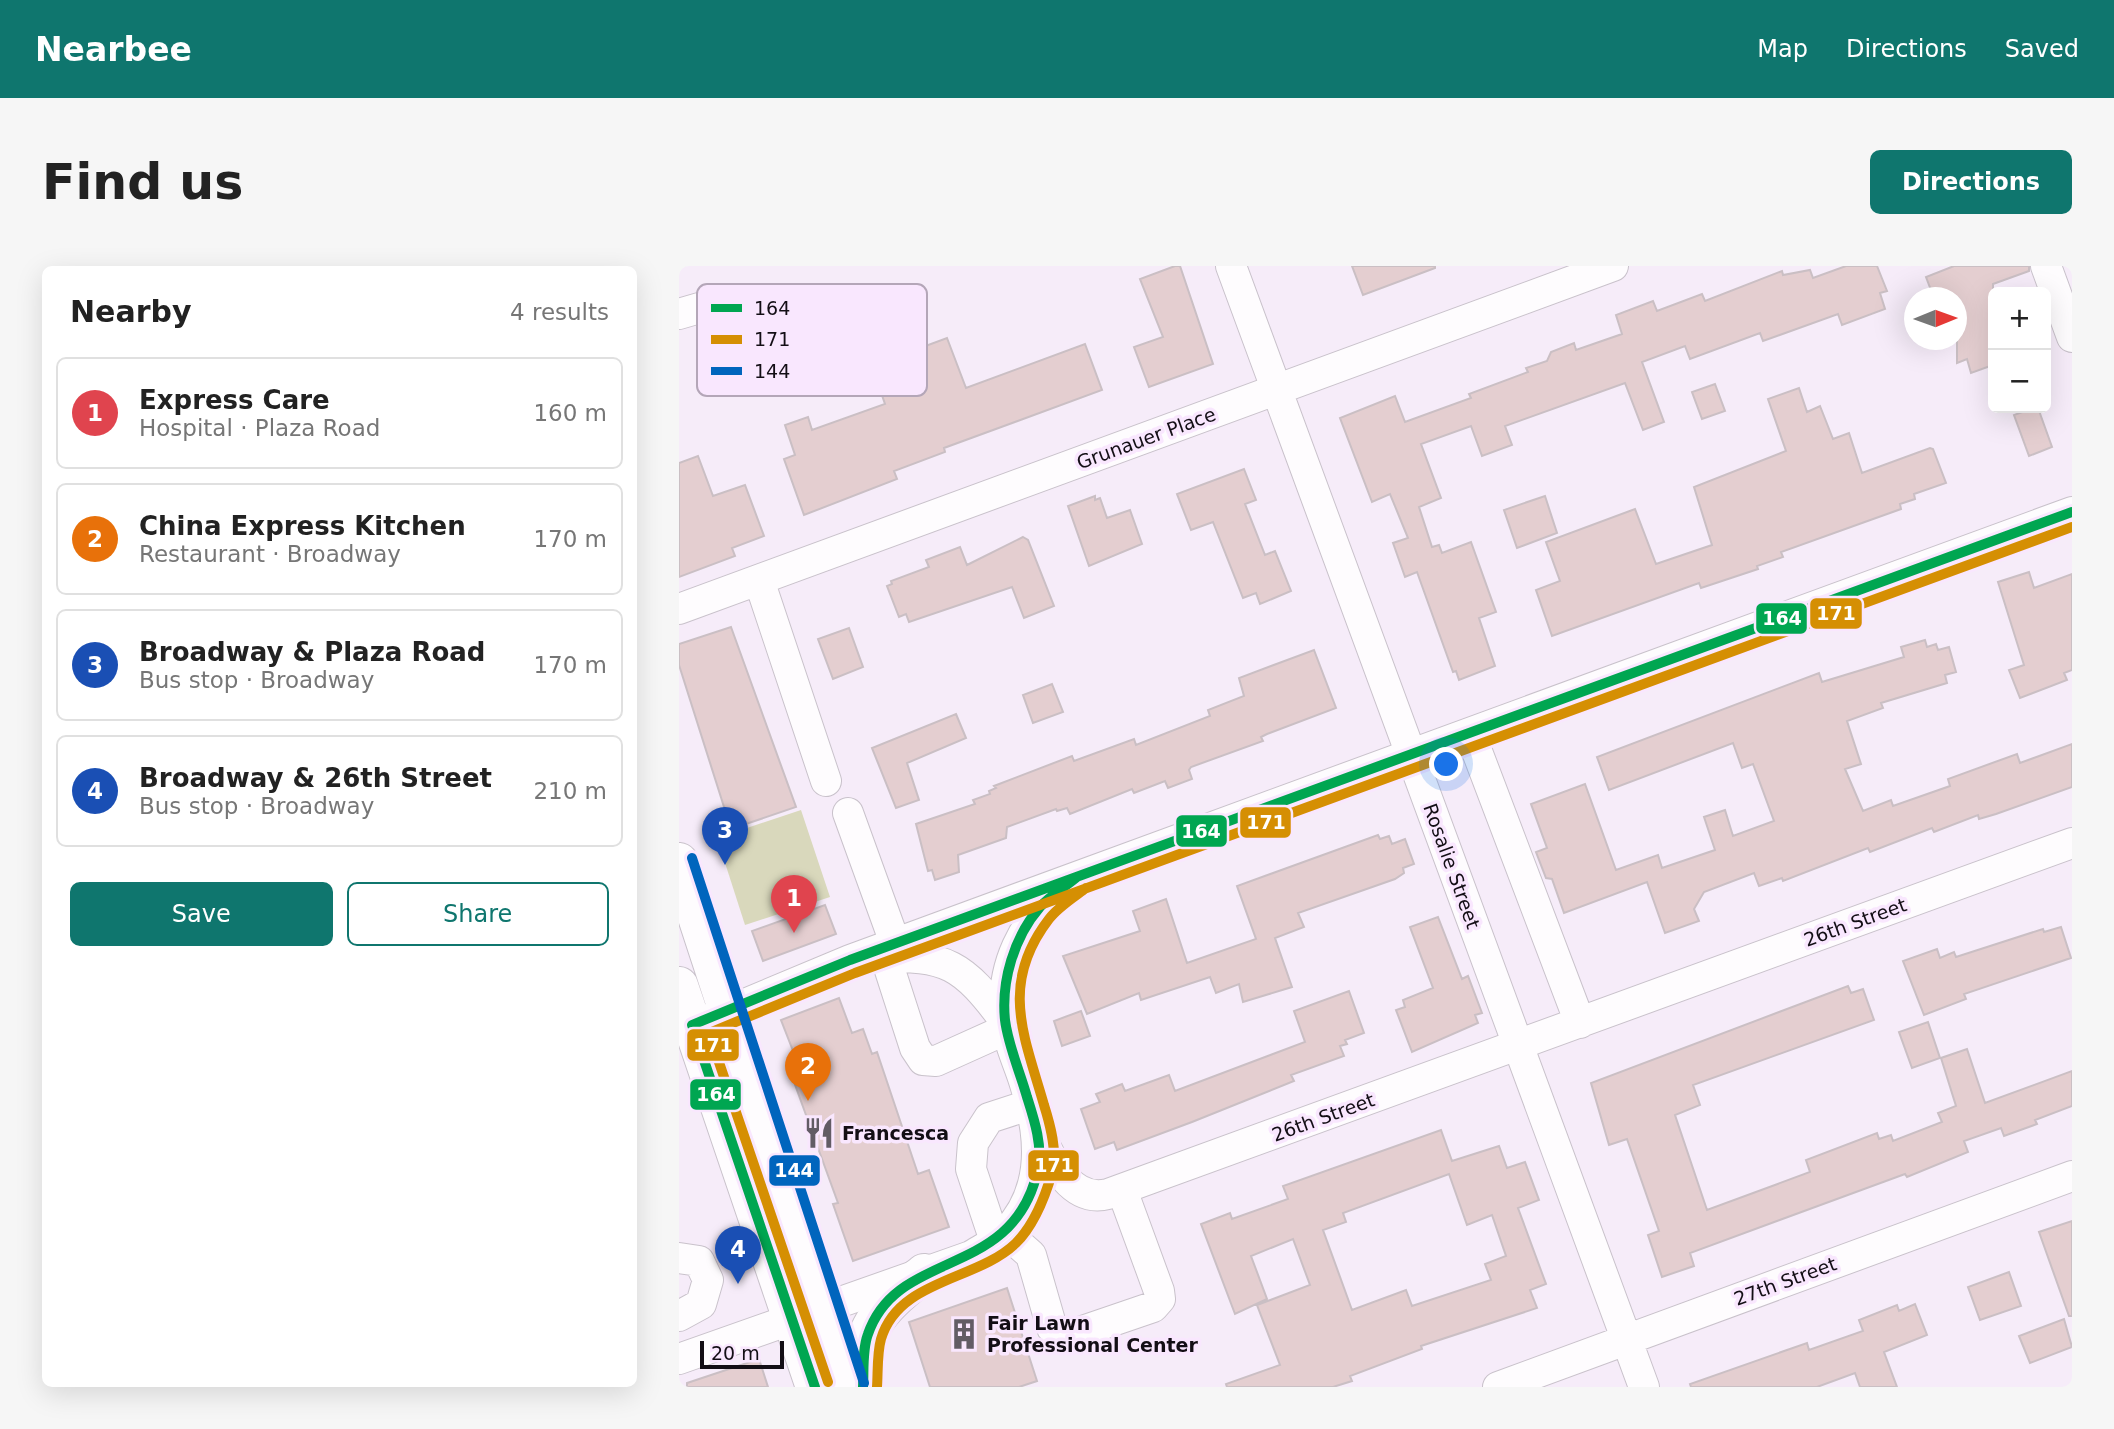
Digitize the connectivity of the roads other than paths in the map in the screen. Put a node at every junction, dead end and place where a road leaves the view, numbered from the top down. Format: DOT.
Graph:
graph roads {
  1 [pos="1231,266"];
  2 [pos="1613,266"];
  3 [pos="2046,266"];
  4 [pos="697,309"];
  5 [pos="679,314"];
  6 [pos="2072,337"];
  7 [pos="1277,390"];
  8 [pos="2072,512"];
  9 [pos="759,580"];
  10 [pos="679,609"];
  11 [pos="1469,733"];
  12 [pos="1411,754"];
  13 [pos="826,781"];
  14 [pos="848,813"];
  15 [pos="2072,843"];
  16 [pos="679,862"];
  17 [pos="1077,877"];
  18 [pos="891,951"];
  19 [pos="679,986"];
  20 [pos="728,1012"];
  21 [pos="1580,1023"];
  22 [pos="1006,1025"];
  23 [pos="685,1028"];
  24 [pos="1518,1046"];
  25 [pos="1034,1116"];
  26 [pos="2072,1176"];
  27 [pos="1122,1190"];
  28 [pos="1000,1237"];
  29 [pos="679,1258"];
  30 [pos="924,1273"];
  31 [pos="808,1315"];
  32 [pos="679,1316"];
  33 [pos="1626,1340"];
  34 [pos="679,1359"];
  35 [pos="815,1387"];
  36 [pos="851,1387"];
  37 [pos="863,1387"];
  38 [pos="1498,1387"];
  39 [pos="1644,1387"];
  1 -- 7 [label="street, Rosalie Street"];
  2 -- 7 [label="street, Grunauer Place"];
  3 -- 6 [label="street"];
  4 -- 5 [label="street"];
  7 -- 9 [label="street, Grunauer Place"];
  7 -- 12 [label="street, Rosalie Street"];
  8 -- 11 [label="street"];
  9 -- 10 [label="street, Grunauer Place"];
  9 -- 13 [label="street"];
  11 -- 12 [label="street"];
  11 -- 21 [label="street"];
  12 -- 17 [label="street"];
  12 -- 24 [label="street, Rosalie Street"];
  14 -- 18 [label="street"];
  15 -- 21 [label="street, 26th Street"];
  16 -- 20 [label="main road"];
  17 -- 18 [label="street"];
  17 -- 22 [label="street"];
  18 -- 20 [label="street"];
  18 -- 22 [label="street"];
  18 -- 22 [label="street"];
  19 -- 23 [label="main road"];
  20 -- 23 [label="street"];
  20 -- 31 [label="main road"];
  21 -- 24 [label="street, 26th Street"];
  22 -- 25 [label="street"];
  23 -- 31 [label="main road"];
  24 -- 27 [label="street, 26th Street"];
  24 -- 33 [label="street, Rosalie Street"];
  25 -- 27 [label="street, 26th Street"];
  25 -- 28 [label="street"];
  25 -- 28 [label="street"];
  26 -- 33 [label="street, 27th Street"];
  27 -- 28 [label="street"];
  28 -- 30 [label="street"];
  29 -- 32 [label="street"];
  30 -- 31 [label="street"];
  30 -- 37 [label="main road"];
  31 -- 34 [label="street"];
  31 -- 35 [label="main road"];
  31 -- 36 [label="main road"];
  33 -- 38 [label="street, 27th Street"];
  33 -- 39 [label="street, Rosalie Street"];
}
